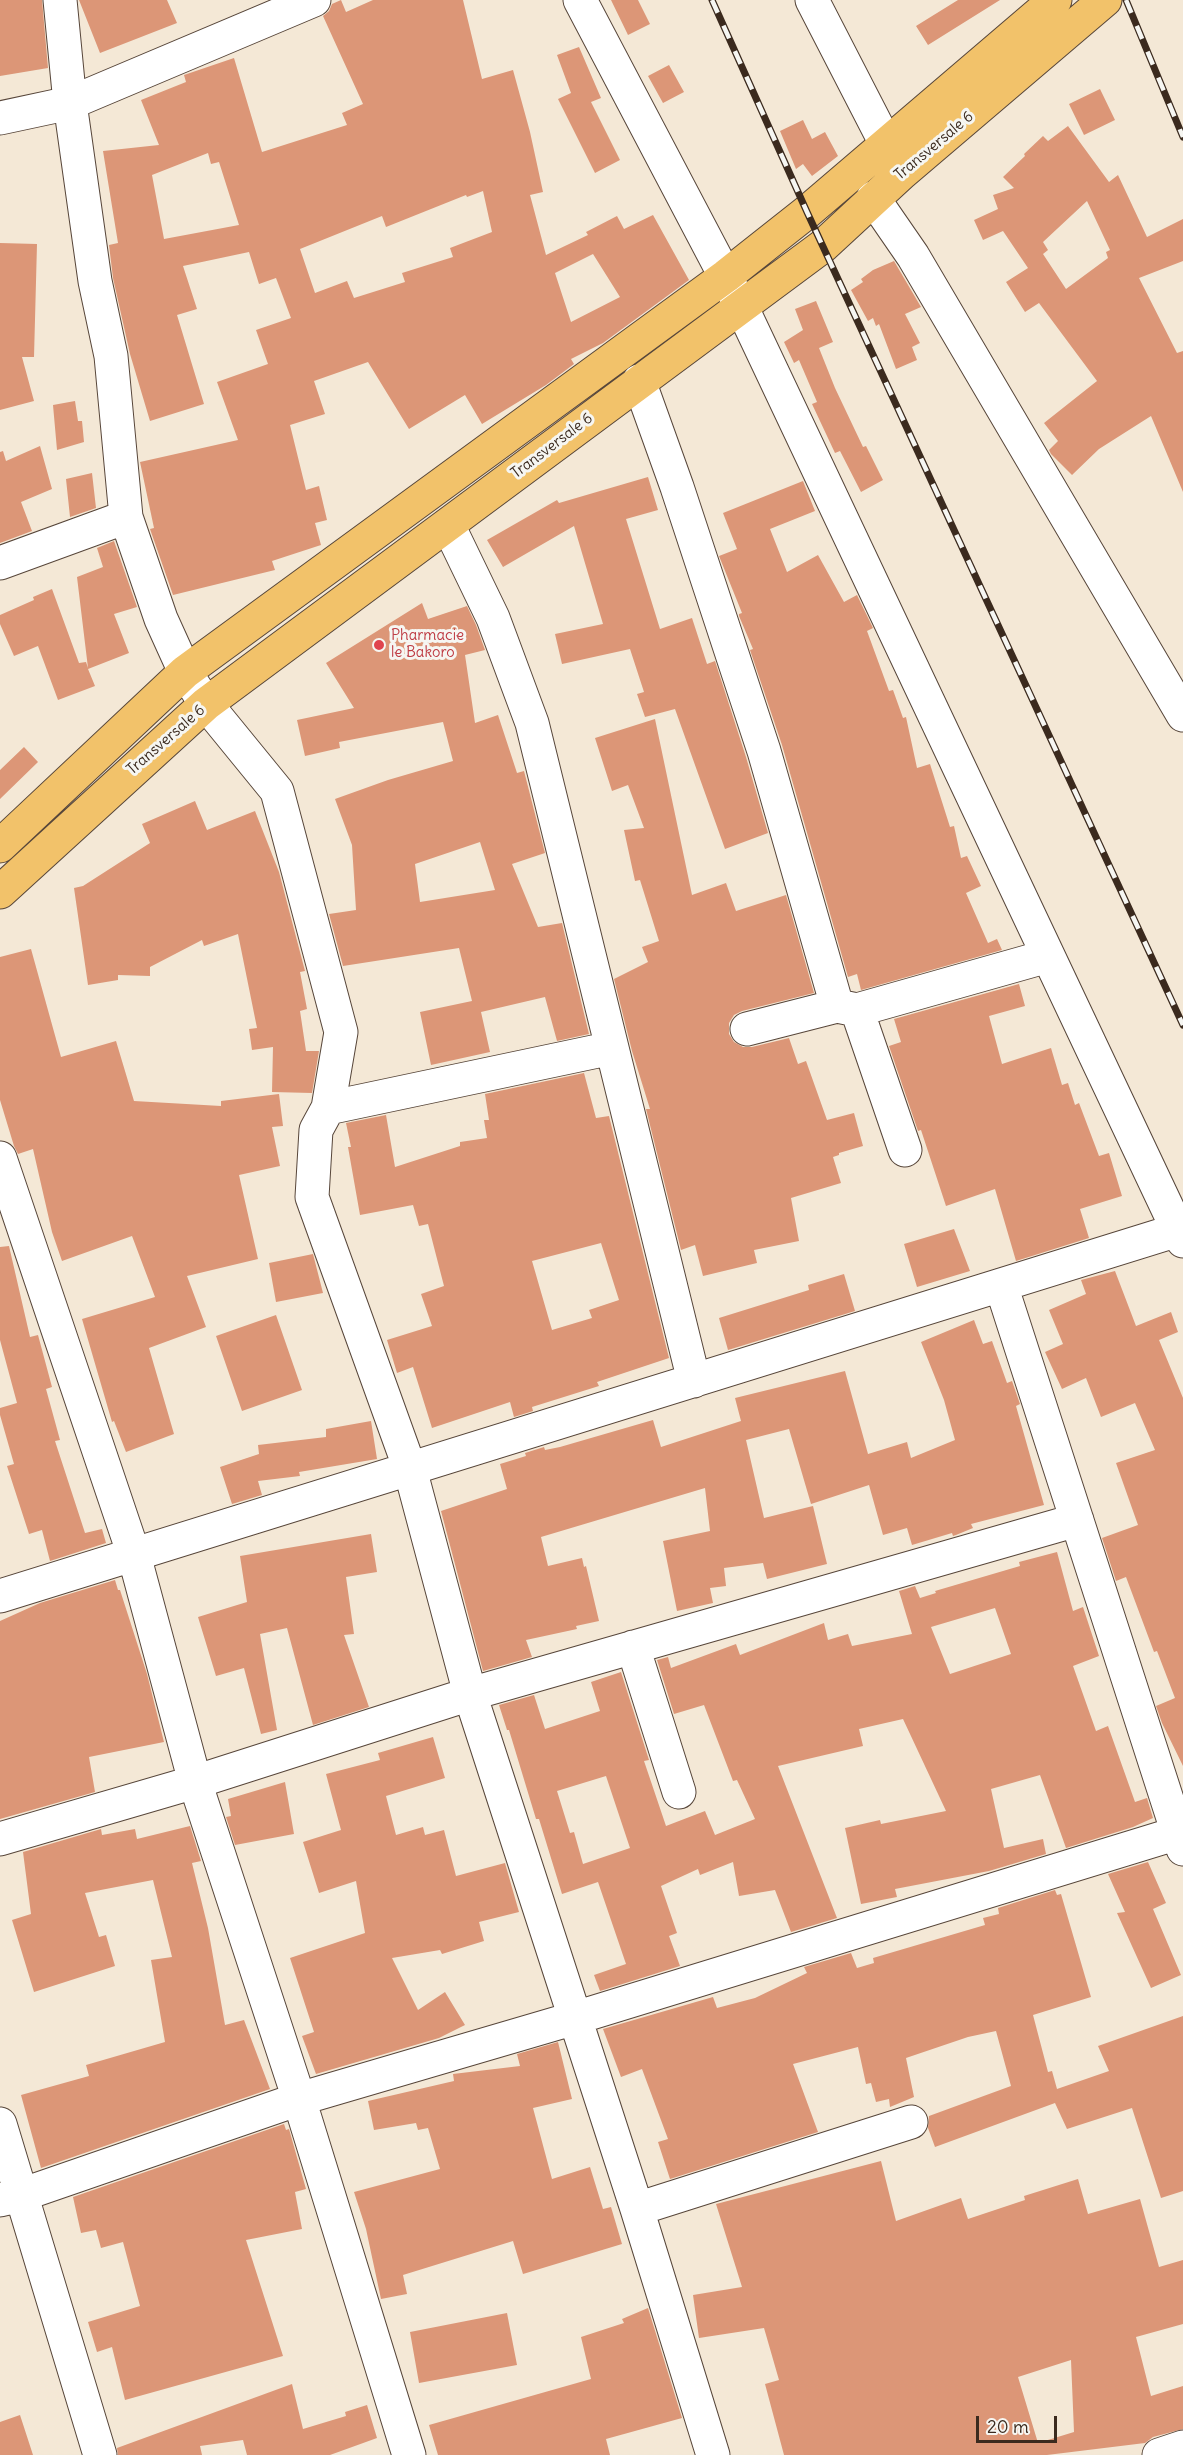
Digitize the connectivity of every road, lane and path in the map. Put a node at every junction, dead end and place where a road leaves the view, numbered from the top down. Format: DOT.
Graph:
graph roads {
  1 [pos="60,0"];
  2 [pos="314,0"];
  3 [pos="580,0"];
  4 [pos="812,0"];
  5 [pos="1055,0"];
  6 [pos="1093,5"];
  7 [pos="70,103"];
  8 [pos="1,116"];
  9 [pos="885,144"];
  10 [pos="902,173"];
  11 [pos="873,198"];
  12 [pos="726,276"];
  13 [pos="742,308"];
  14 [pos="639,381"];
  15 [pos="126,517"];
  16 [pos="448,525"];
  17 [pos="0,563"];
  18 [pos="185,672"];
  19 [pos="207,704"];
  20 [pos="1183,715"];
  21 [pos="0,846"];
  22 [pos="0,892"];
  23 [pos="1048,956"];
  24 [pos="847,1008"];
  25 [pos="747,1029"];
  26 [pos="612,1048"];
  27 [pos="328,1108"];
  28 [pos="905,1150"];
  29 [pos="0,1158"];
  30 [pos="1180,1236"];
  31 [pos="1001,1285"];
  32 [pos="694,1381"];
  33 [pos="410,1469"];
  34 [pos="1077,1520"];
  35 [pos="134,1555"];
  36 [pos="0,1596"];
  37 [pos="633,1647"];
  38 [pos="471,1694"];
  39 [pos="195,1782"];
  40 [pos="678,1792"];
  41 [pos="0,1839"];
  42 [pos="1180,1841"];
  43 [pos="575,2018"];
  44 [pos="299,2099"];
  45 [pos="911,2122"];
  46 [pos="0,2124"];
  47 [pos="11,2198"];
  48 [pos="637,2209"];
  49 [pos="1183,2447"];
  50 [pos="100,2455"];
  51 [pos="409,2455"];
  52 [pos="713,2455"];
  53 [pos="1159,2455"];
  1 -- 7 [label="street"];
  2 -- 7 [label="street"];
  3 -- 12 [label="street"];
  4 -- 9 [label="street"];
  5 -- 9 [label="main road"];
  6 -- 10 [label="main road, Transversale 6"];
  7 -- 8 [label="street"];
  7 -- 15 [label="street"];
  9 -- 10 [label="street"];
  9 -- 12 [label="main road"];
  10 -- 11 [label="main road, Transversale 6"];
  11 -- 13 [label="main road, Transversale 6"];
  11 -- 20 [label="street"];
  12 -- 13 [label="street"];
  12 -- 18 [label="main road"];
  13 -- 14 [label="main road, Transversale 6"];
  13 -- 23 [label="street"];
  14 -- 16 [label="main road, Transversale 6"];
  14 -- 24 [label="street"];
  15 -- 17 [label="street"];
  15 -- 18 [label="street"];
  16 -- 19 [label="main road, Transversale 6"];
  16 -- 26 [label="street"];
  18 -- 19 [label="street"];
  18 -- 21 [label="main road"];
  19 -- 22 [label="main road, Transversale 6"];
  19 -- 27 [label="street"];
  23 -- 24 [label="street"];
  23 -- 30 [label="street"];
  24 -- 25 [label="street"];
  24 -- 28 [label="street"];
  26 -- 27 [label="street"];
  26 -- 32 [label="street"];
  27 -- 33 [label="street"];
  29 -- 35 [label="street"];
  30 -- 31 [label="street"];
  31 -- 32 [label="street"];
  31 -- 34 [label="street"];
  32 -- 33 [label="street"];
  33 -- 35 [label="street"];
  33 -- 38 [label="street"];
  34 -- 37 [label="street"];
  34 -- 42 [label="street"];
  35 -- 36 [label="street"];
  35 -- 39 [label="street"];
  37 -- 38 [label="street"];
  37 -- 40 [label="street"];
  38 -- 39 [label="street"];
  38 -- 43 [label="street"];
  39 -- 41 [label="street"];
  39 -- 44 [label="street"];
  42 -- 43 [label="street"];
  43 -- 44 [label="street"];
  43 -- 48 [label="street"];
  44 -- 47 [label="street"];
  44 -- 51 [label="street"];
  45 -- 48 [label="street"];
  46 -- 47 [label="street"];
  47 -- 50 [label="street"];
  48 -- 52 [label="street"];
  49 -- 53 [label="street"];
}
